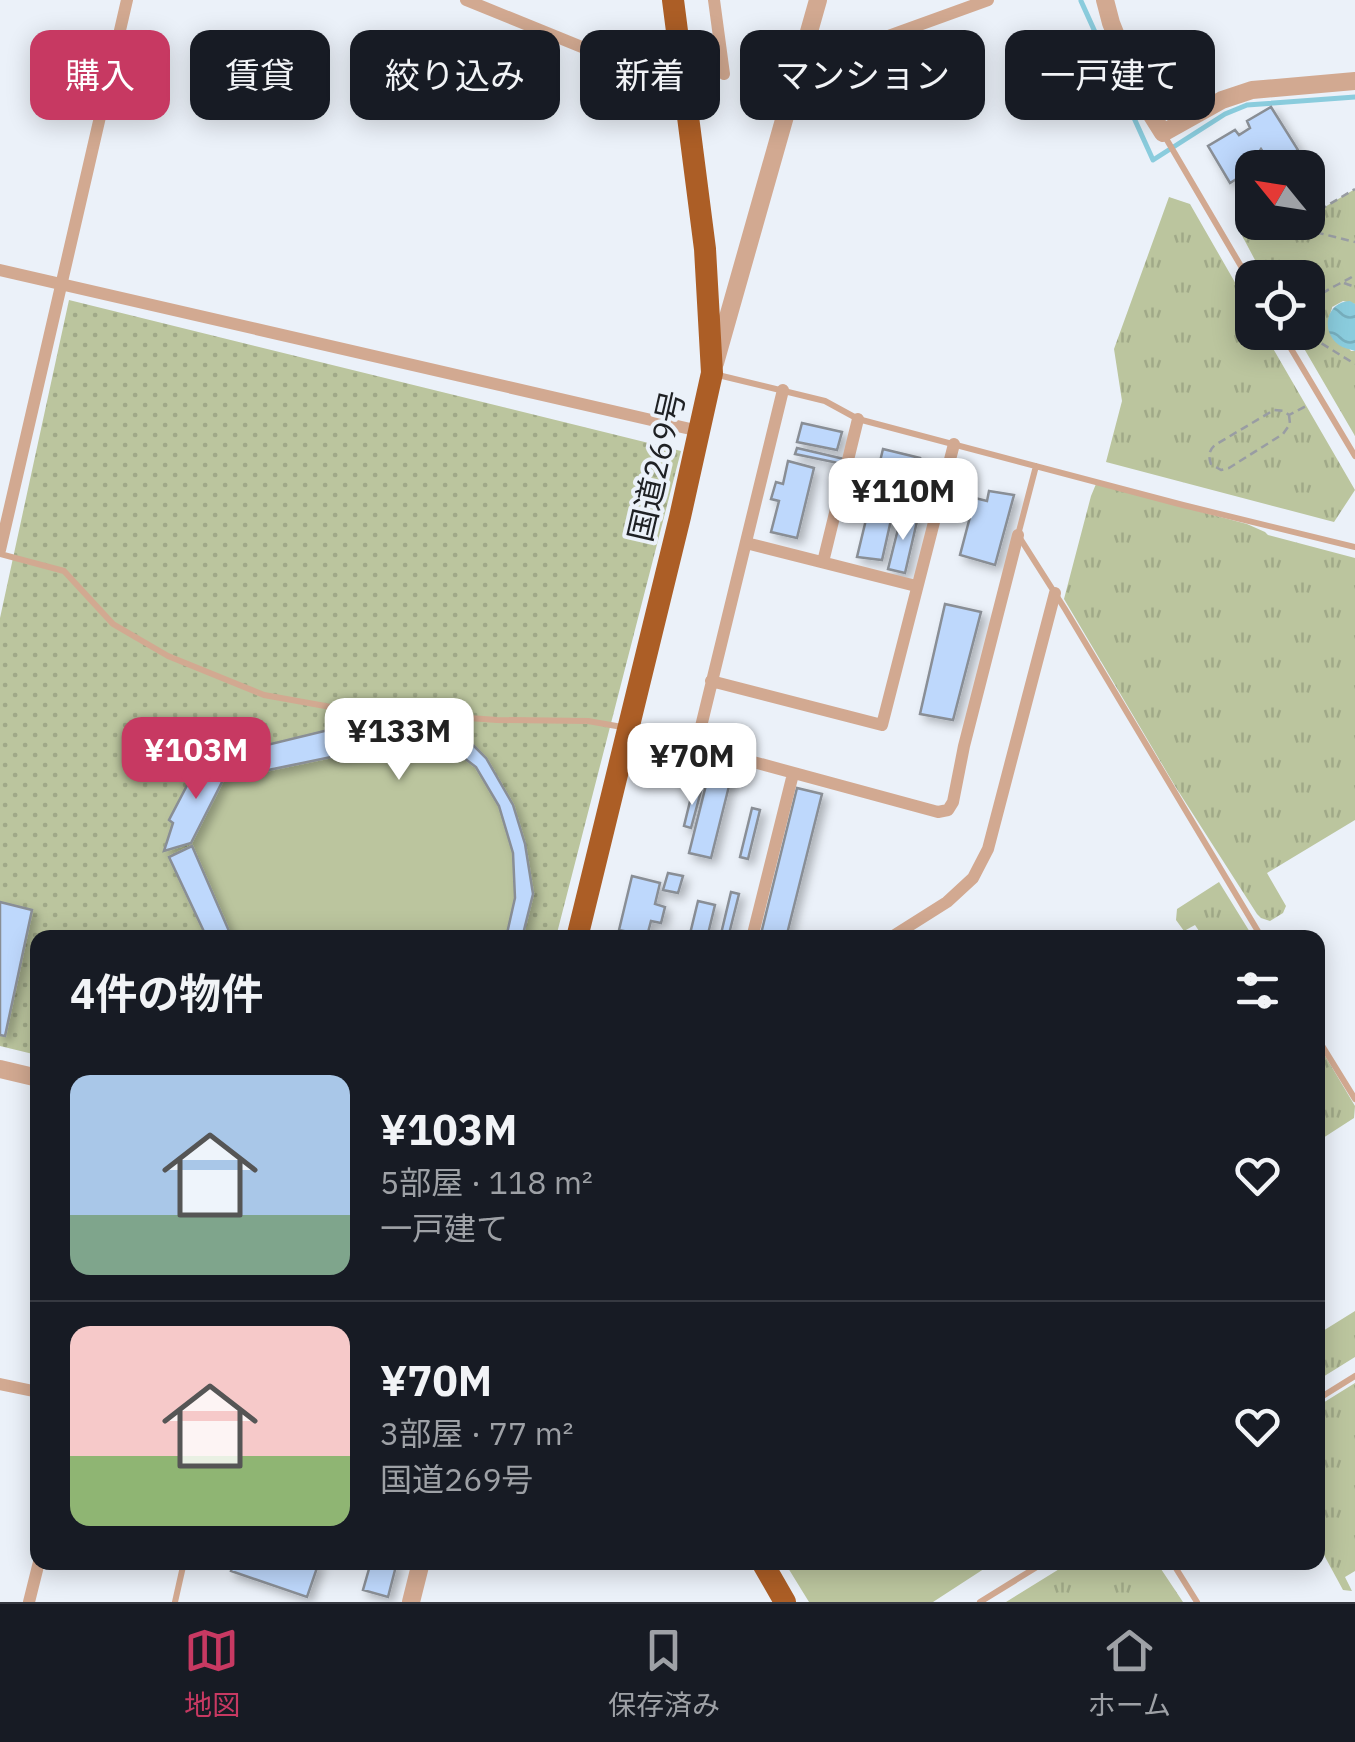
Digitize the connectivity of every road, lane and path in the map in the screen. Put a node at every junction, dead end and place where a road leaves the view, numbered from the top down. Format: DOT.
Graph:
graph roads {
  1 [pos="128,0"];
  2 [pos="673,0"];
  3 [pos="714,0"];
  4 [pos="818,0"];
  5 [pos="988,0"];
  6 [pos="1105,0"];
  7 [pos="472,1"];
  8 [pos="677,30"];
  9 [pos="810,30"];
  10 [pos="905,30"];
  11 [pos="580,45"];
  12 [pos="724,74"];
  13 [pos="1355,81"];
  14 [pos="688,120"];
  15 [pos="785,120"];
  16 [pos="1166,137"];
  17 [pos="1355,189"];
  18 [pos="1325,208"];
  19 [pos="1325,235"];
  20 [pos="1355,242"];
  21 [pos="1238,260"];
  22 [pos="0,270"];
  23 [pos="1355,275"];
  24 [pos="1342,283"];
  25 [pos="62,285"];
  26 [pos="1355,287"];
  27 [pos="1325,292"];
  28 [pos="1325,346"];
  29 [pos="1292,350"];
  30 [pos="1355,364"];
  31 [pos="712,373"];
  32 [pos="782,390"];
  33 [pos="1306,406"];
  34 [pos="1289,415"];
  35 [pos="858,419"];
  36 [pos="699,432"];
  37 [pos="954,444"];
  38 [pos="1355,456"];
  39 [pos="1036,466"];
  40 [pos="1018,534"];
  41 [pos="746,543"];
  42 [pos="1355,547"];
  43 [pos="0,552"];
  44 [pos="823,562"];
  45 [pos="916,586"];
  46 [pos="1056,593"];
  47 [pos="711,681"];
  48 [pos="628,728"];
  49 [pos="696,747"];
  50 [pos="792,774"];
  51 [pos="579,930"];
  52 [pos="754,930"];
  53 [pos="904,930"];
  54 [pos="1257,930"];
  55 [pos="1325,1050"];
  56 [pos="0,1069"];
  57 [pos="30,1076"];
  58 [pos="1355,1099"];
  59 [pos="1355,1376"];
  60 [pos="0,1384"];
  61 [pos="30,1390"];
  62 [pos="1325,1395"];
  63 [pos="37,1570"];
  64 [pos="182,1570"];
  65 [pos="419,1570"];
  66 [pos="767,1570"];
  67 [pos="1033,1570"];
  68 [pos="1177,1570"];
  69 [pos="29,1602"];
  70 [pos="175,1602"];
  71 [pos="411,1602"];
  72 [pos="786,1602"];
  73 [pos="980,1602"];
  74 [pos="1197,1602"];
  1 -- 25 [label="street"];
  2 -- 8 [label="highway, 国道269号"];
  3 -- 12 [label="street"];
  4 -- 9 [label="street"];
  5 -- 10 [label="street"];
  6 -- 16 [label="street"];
  7 -- 11 [label="street"];
  13 -- 16 [label="street"];
  14 -- 31 [label="highway, 国道269号"];
  15 -- 31 [label="street"];
  16 -- 21 [label="lane"];
  17 -- 18 [label="path"];
  19 -- 20 [label="path"];
  22 -- 25 [label="street"];
  23 -- 24 [label="path"];
  24 -- 26 [label="path"];
  24 -- 27 [label="path"];
  25 -- 36 [label="street"];
  25 -- 43 [label="street"];
  28 -- 30 [label="path"];
  29 -- 38 [label="lane"];
  31 -- 32 [label="lane"];
  31 -- 36 [label="highway, 国道269号"];
  32 -- 35 [label="lane"];
  32 -- 41 [label="street"];
  33 -- 34 [label="path"];
  34 -- 34 [label="path"];
  35 -- 37 [label="lane"];
  35 -- 44 [label="street"];
  36 -- 48 [label="highway, 国道269号"];
  37 -- 39 [label="lane"];
  37 -- 45 [label="street"];
  39 -- 40 [label="lane"];
  39 -- 42 [label="lane"];
  40 -- 46 [label="lane"];
  40 -- 50 [label="street"];
  41 -- 44 [label="street"];
  41 -- 47 [label="street"];
  43 -- 48 [label="lane"];
  44 -- 45 [label="street"];
  45 -- 47 [label="street"];
  46 -- 53 [label="street"];
  46 -- 54 [label="lane"];
  47 -- 49 [label="street"];
  48 -- 49 [label="street"];
  48 -- 51 [label="highway, 国道269号"];
  49 -- 50 [label="street"];
  50 -- 52 [label="street"];
  55 -- 58 [label="lane"];
  56 -- 57 [label="street"];
  59 -- 62 [label="lane"];
  60 -- 61 [label="street"];
  63 -- 69 [label="street"];
  64 -- 70 [label="lane"];
  65 -- 71 [label="street"];
  66 -- 72 [label="highway"];
  67 -- 73 [label="lane"];
  68 -- 74 [label="lane"];
}
